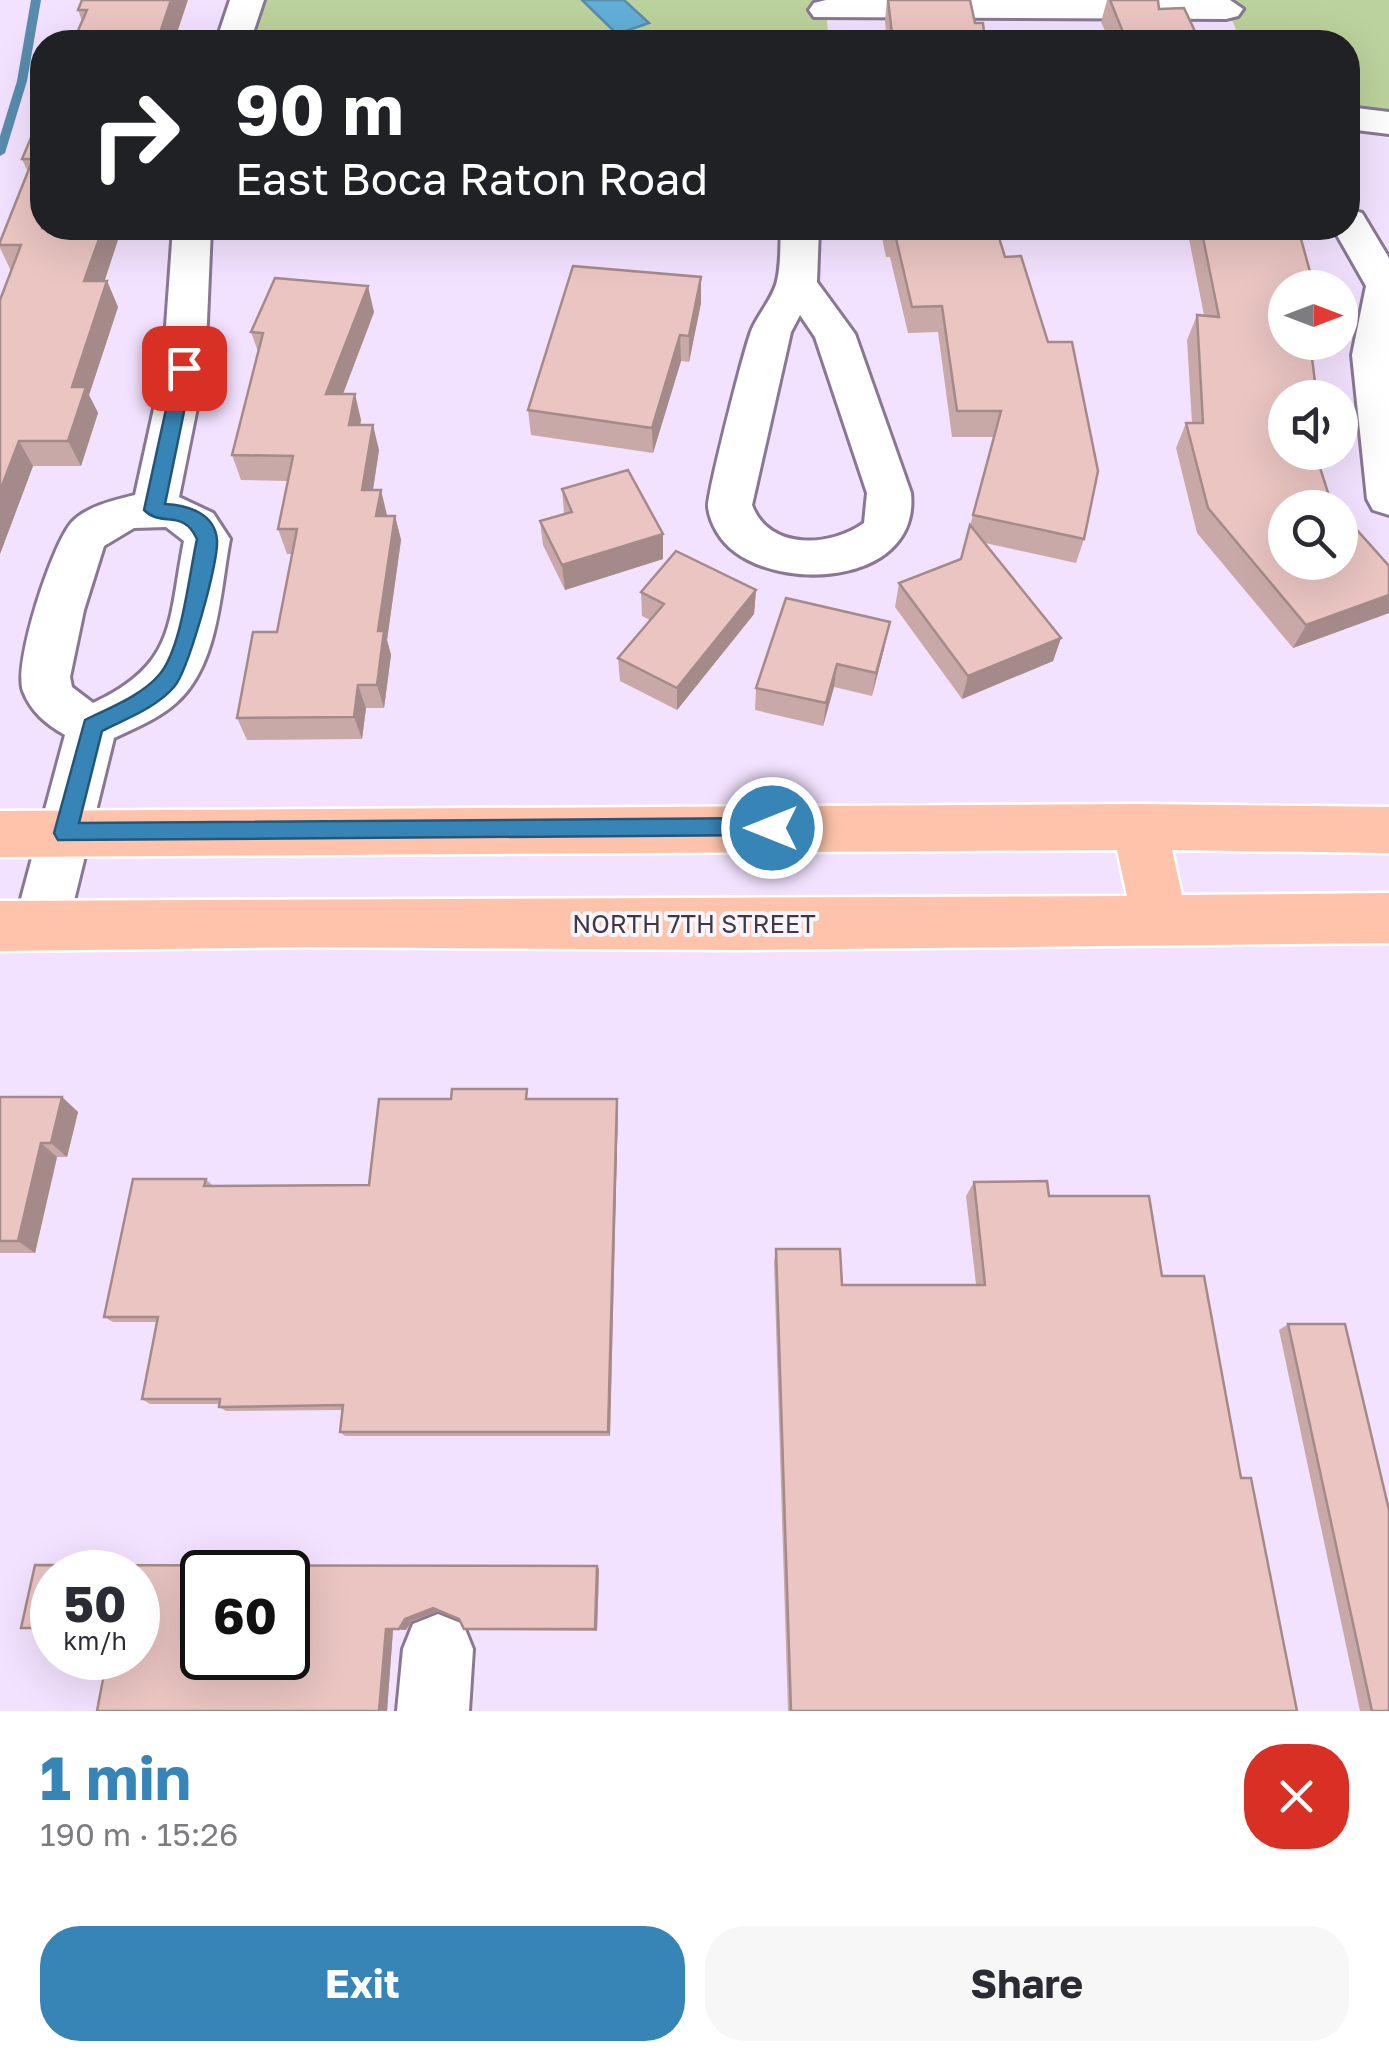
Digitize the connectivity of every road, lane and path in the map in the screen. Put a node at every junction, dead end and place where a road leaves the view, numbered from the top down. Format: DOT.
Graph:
graph roads {
  1 [pos="247,0"];
  2 [pos="1225,5"];
  3 [pos="827,18"];
  4 [pos="237,30"];
  5 [pos="1236,30"];
  6 [pos="1360,119"];
  7 [pos="1389,123"];
  8 [pos="191,240"];
  9 [pos="799,240"];
  10 [pos="1359,240"];
  11 [pos="797,283"];
  12 [pos="1387,289"];
  13 [pos="1389,498"];
  14 [pos="154,510"];
  15 [pos="92,726"];
  16 [pos="1139,827"];
  17 [pos="1389,830"];
  18 [pos="66,833"];
  19 [pos="0,834"];
  20 [pos="1389,918"];
  21 [pos="1160,920"];
  22 [pos="20,926"];
  1 -- 4 [label="street"];
  2 -- 3 [label="street"];
  2 -- 5 [label="street"];
  6 -- 7 [label="street"];
  8 -- 14 [label="street"];
  9 -- 11 [label="street"];
  10 -- 12 [label="street"];
  11 -- 11 [label="street"];
  12 -- 13 [label="street"];
  14 -- 15 [label="street"];
  14 -- 15 [label="street"];
  15 -- 18 [label="street"];
  16 -- 17 [label="main road"];
  16 -- 18 [label="main road"];
  16 -- 21 [label="main road"];
  18 -- 19 [label="main road"];
  18 -- 22 [label="street"];
  20 -- 21 [label="main road, NORTH 7TH STREET"];
  21 -- 22 [label="main road, NORTH 7TH STREET"];
}
